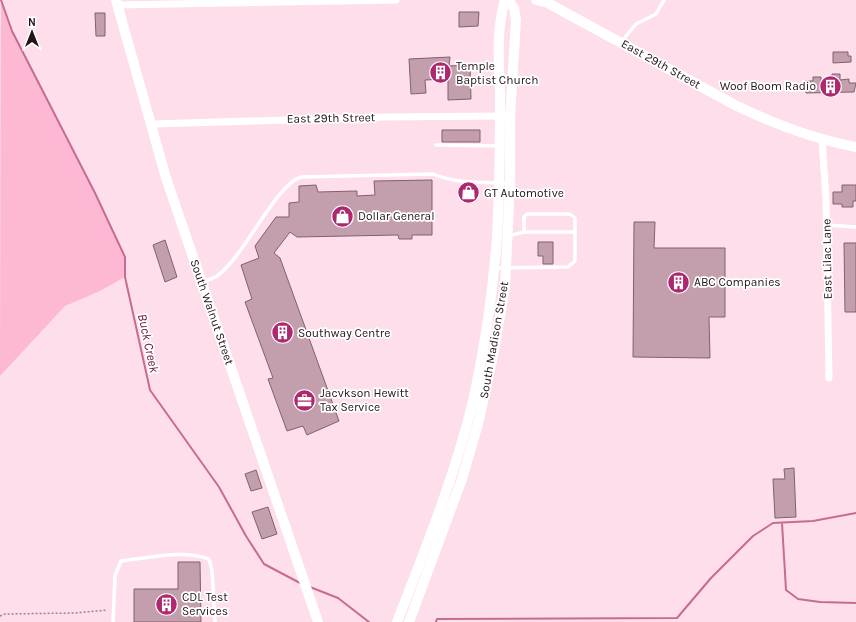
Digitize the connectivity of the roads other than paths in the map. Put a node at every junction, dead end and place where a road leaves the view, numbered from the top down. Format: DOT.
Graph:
graph roads {
  1 [pos="396,0"];
  2 [pos="505,0"];
  3 [pos="508,0"];
  4 [pos="536,0"];
  5 [pos="664,0"];
  6 [pos="547,1"];
  7 [pos="116,2"];
  8 [pos="621,42"];
  9 [pos="505,116"];
  10 [pos="152,124"];
  11 [pos="822,139"];
  12 [pos="436,145"];
  13 [pos="499,146"];
  14 [pos="510,146"];
  15 [pos="856,147"];
  16 [pos="498,183"];
  17 [pos="510,183"];
  18 [pos="827,225"];
  19 [pos="856,227"];
  20 [pos="524,232"];
  21 [pos="575,232"];
  22 [pos="507,236"];
  23 [pos="494,268"];
  24 [pos="506,268"];
  25 [pos="202,282"];
  26 [pos="829,378"];
  27 [pos="113,622"];
  28 [pos="215,622"];
  29 [pos="318,622"];
  30 [pos="397,622"];
  31 [pos="409,622"];
  1 -- 7 [label="street"];
  2 -- 9 [label="main road, South Madison Street"];
  3 -- 9 [label="main road, South Madison Street"];
  4 -- 6 [label="main road, East 29th Street"];
  5 -- 8 [label="lane"];
  6 -- 8 [label="main road, East 29th Street"];
  7 -- 10 [label="main road, South Walnut Street"];
  8 -- 11 [label="main road, East 29th Street"];
  9 -- 10 [label="street, East 29th Street"];
  9 -- 13 [label="main road, South Madison Street"];
  9 -- 14 [label="main road, South Madison Street"];
  10 -- 25 [label="main road, South Walnut Street"];
  11 -- 15 [label="main road, East 29th Street"];
  11 -- 18 [label="street, East Lilac Lane"];
  12 -- 13 [label="lane"];
  13 -- 14 [label="lane"];
  13 -- 16 [label="main road, South Madison Street"];
  14 -- 17 [label="main road, South Madison Street"];
  16 -- 17 [label="lane"];
  16 -- 23 [label="main road, South Madison Street"];
  16 -- 25 [label="lane"];
  17 -- 22 [label="main road, South Madison Street"];
  18 -- 19 [label="lane"];
  18 -- 26 [label="street, East Lilac Lane"];
  20 -- 21 [label="lane"];
  20 -- 21 [label="lane"];
  20 -- 22 [label="lane"];
  21 -- 24 [label="lane"];
  22 -- 24 [label="main road, South Madison Street"];
  23 -- 24 [label="lane"];
  23 -- 30 [label="main road, South Madison Street"];
  24 -- 31 [label="main road, South Madison Street"];
  25 -- 29 [label="main road, South Walnut Street"];
  27 -- 28 [label="lane"];
}
